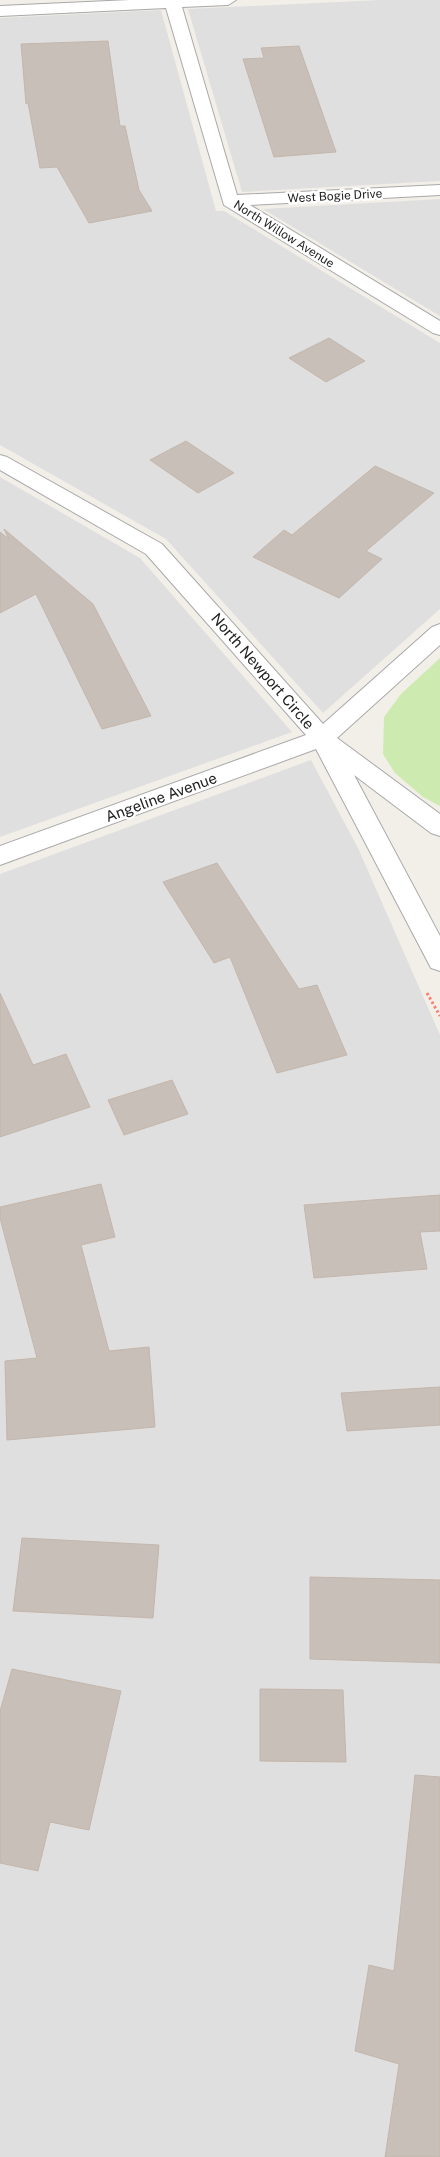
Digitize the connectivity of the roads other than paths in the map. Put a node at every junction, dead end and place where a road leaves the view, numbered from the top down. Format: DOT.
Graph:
graph roads {
  1 [pos="228,0"];
  2 [pos="172,1"];
  3 [pos="0,11"];
  4 [pos="440,190"];
  5 [pos="230,201"];
  6 [pos="440,329"];
  7 [pos="0,460"];
  8 [pos="440,632"];
  9 [pos="322,738"];
  10 [pos="440,827"];
  11 [pos="0,856"];
  12 [pos="440,961"];
  1 -- 2 [label="street"];
  2 -- 3 [label="street"];
  2 -- 5 [label="street, North Willow Avenue"];
  4 -- 5 [label="street, West Bogie Drive"];
  5 -- 6 [label="street, North Willow Avenue"];
  7 -- 9 [label="street, North Newport Circle"];
  8 -- 9 [label="street"];
  9 -- 10 [label="street"];
  9 -- 11 [label="street, Angeline Avenue"];
  9 -- 12 [label="street, North Newport Circle"];
}
